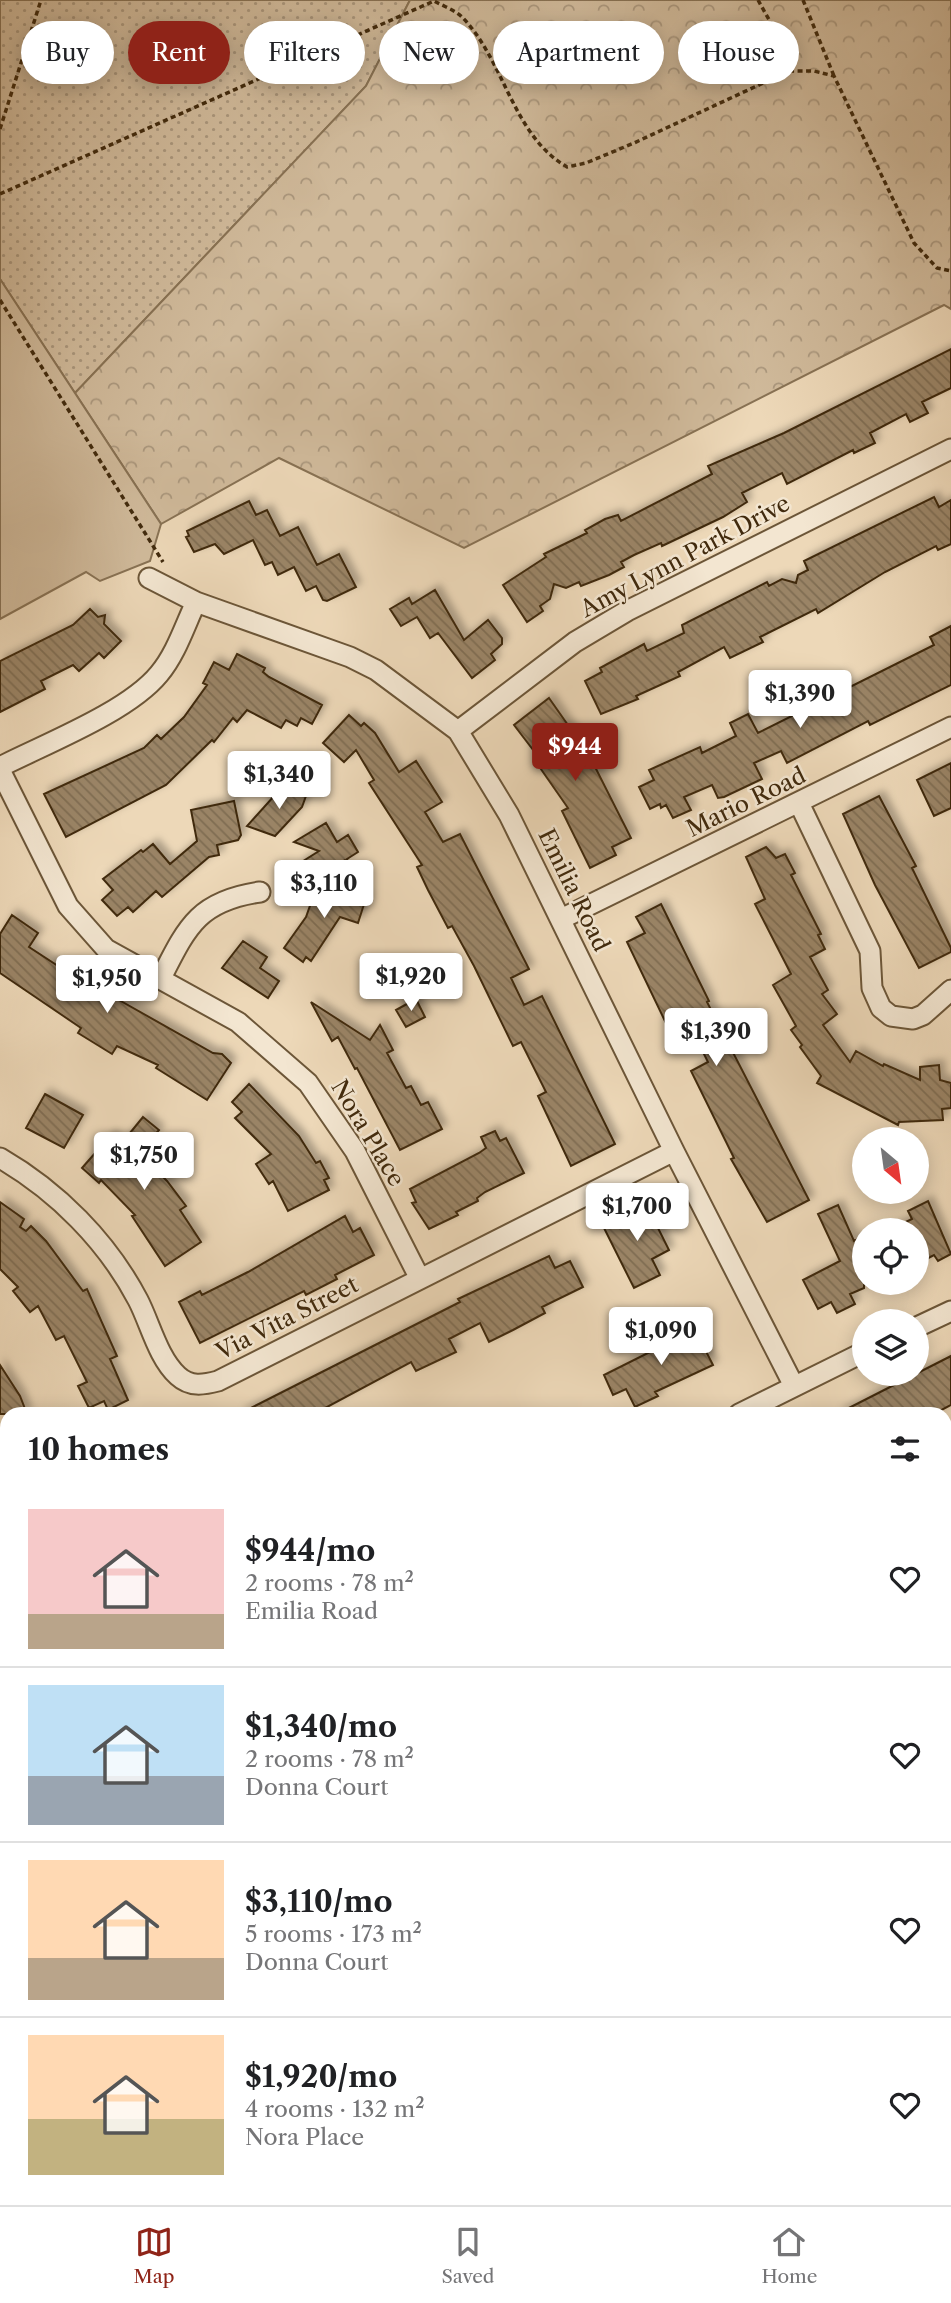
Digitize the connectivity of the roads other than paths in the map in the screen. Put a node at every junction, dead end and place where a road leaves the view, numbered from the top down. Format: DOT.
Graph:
graph roads {
  1 [pos="951,449"];
  2 [pos="149,578"];
  3 [pos="196,602"];
  4 [pos="951,727"];
  5 [pos="458,731"];
  6 [pos="0,769"];
  7 [pos="799,803"];
  8 [pos="260,892"];
  9 [pos="561,919"];
  10 [pos="161,978"];
  11 [pos="951,990"];
  12 [pos="674,1151"];
  13 [pos="0,1158"];
  14 [pos="419,1277"];
  15 [pos="951,1311"];
  16 [pos="929,1321"];
  17 [pos="852,1358"];
  18 [pos="794,1386"];
  19 [pos="753,1407"];
  1 -- 5 [label="street, Amy Lynn Park Drive"];
  2 -- 3 [label="street, Emilia Road"];
  3 -- 5 [label="street, Emilia Road"];
  3 -- 6 [label="street"];
  4 -- 7 [label="street, Mario Road"];
  5 -- 9 [label="street, Emilia Road"];
  6 -- 10 [label="street, Nora Place"];
  7 -- 9 [label="street, Mario Road"];
  7 -- 11 [label="street"];
  8 -- 10 [label="street"];
  9 -- 12 [label="street, Emilia Road"];
  10 -- 14 [label="street, Nora Place"];
  12 -- 14 [label="street, Via Vita Street"];
  12 -- 18 [label="street, Emilia Road"];
  13 -- 14 [label="street, Via Vita Street"];
  15 -- 16 [label="street"];
  17 -- 18 [label="street"];
  18 -- 19 [label="street"];
}
